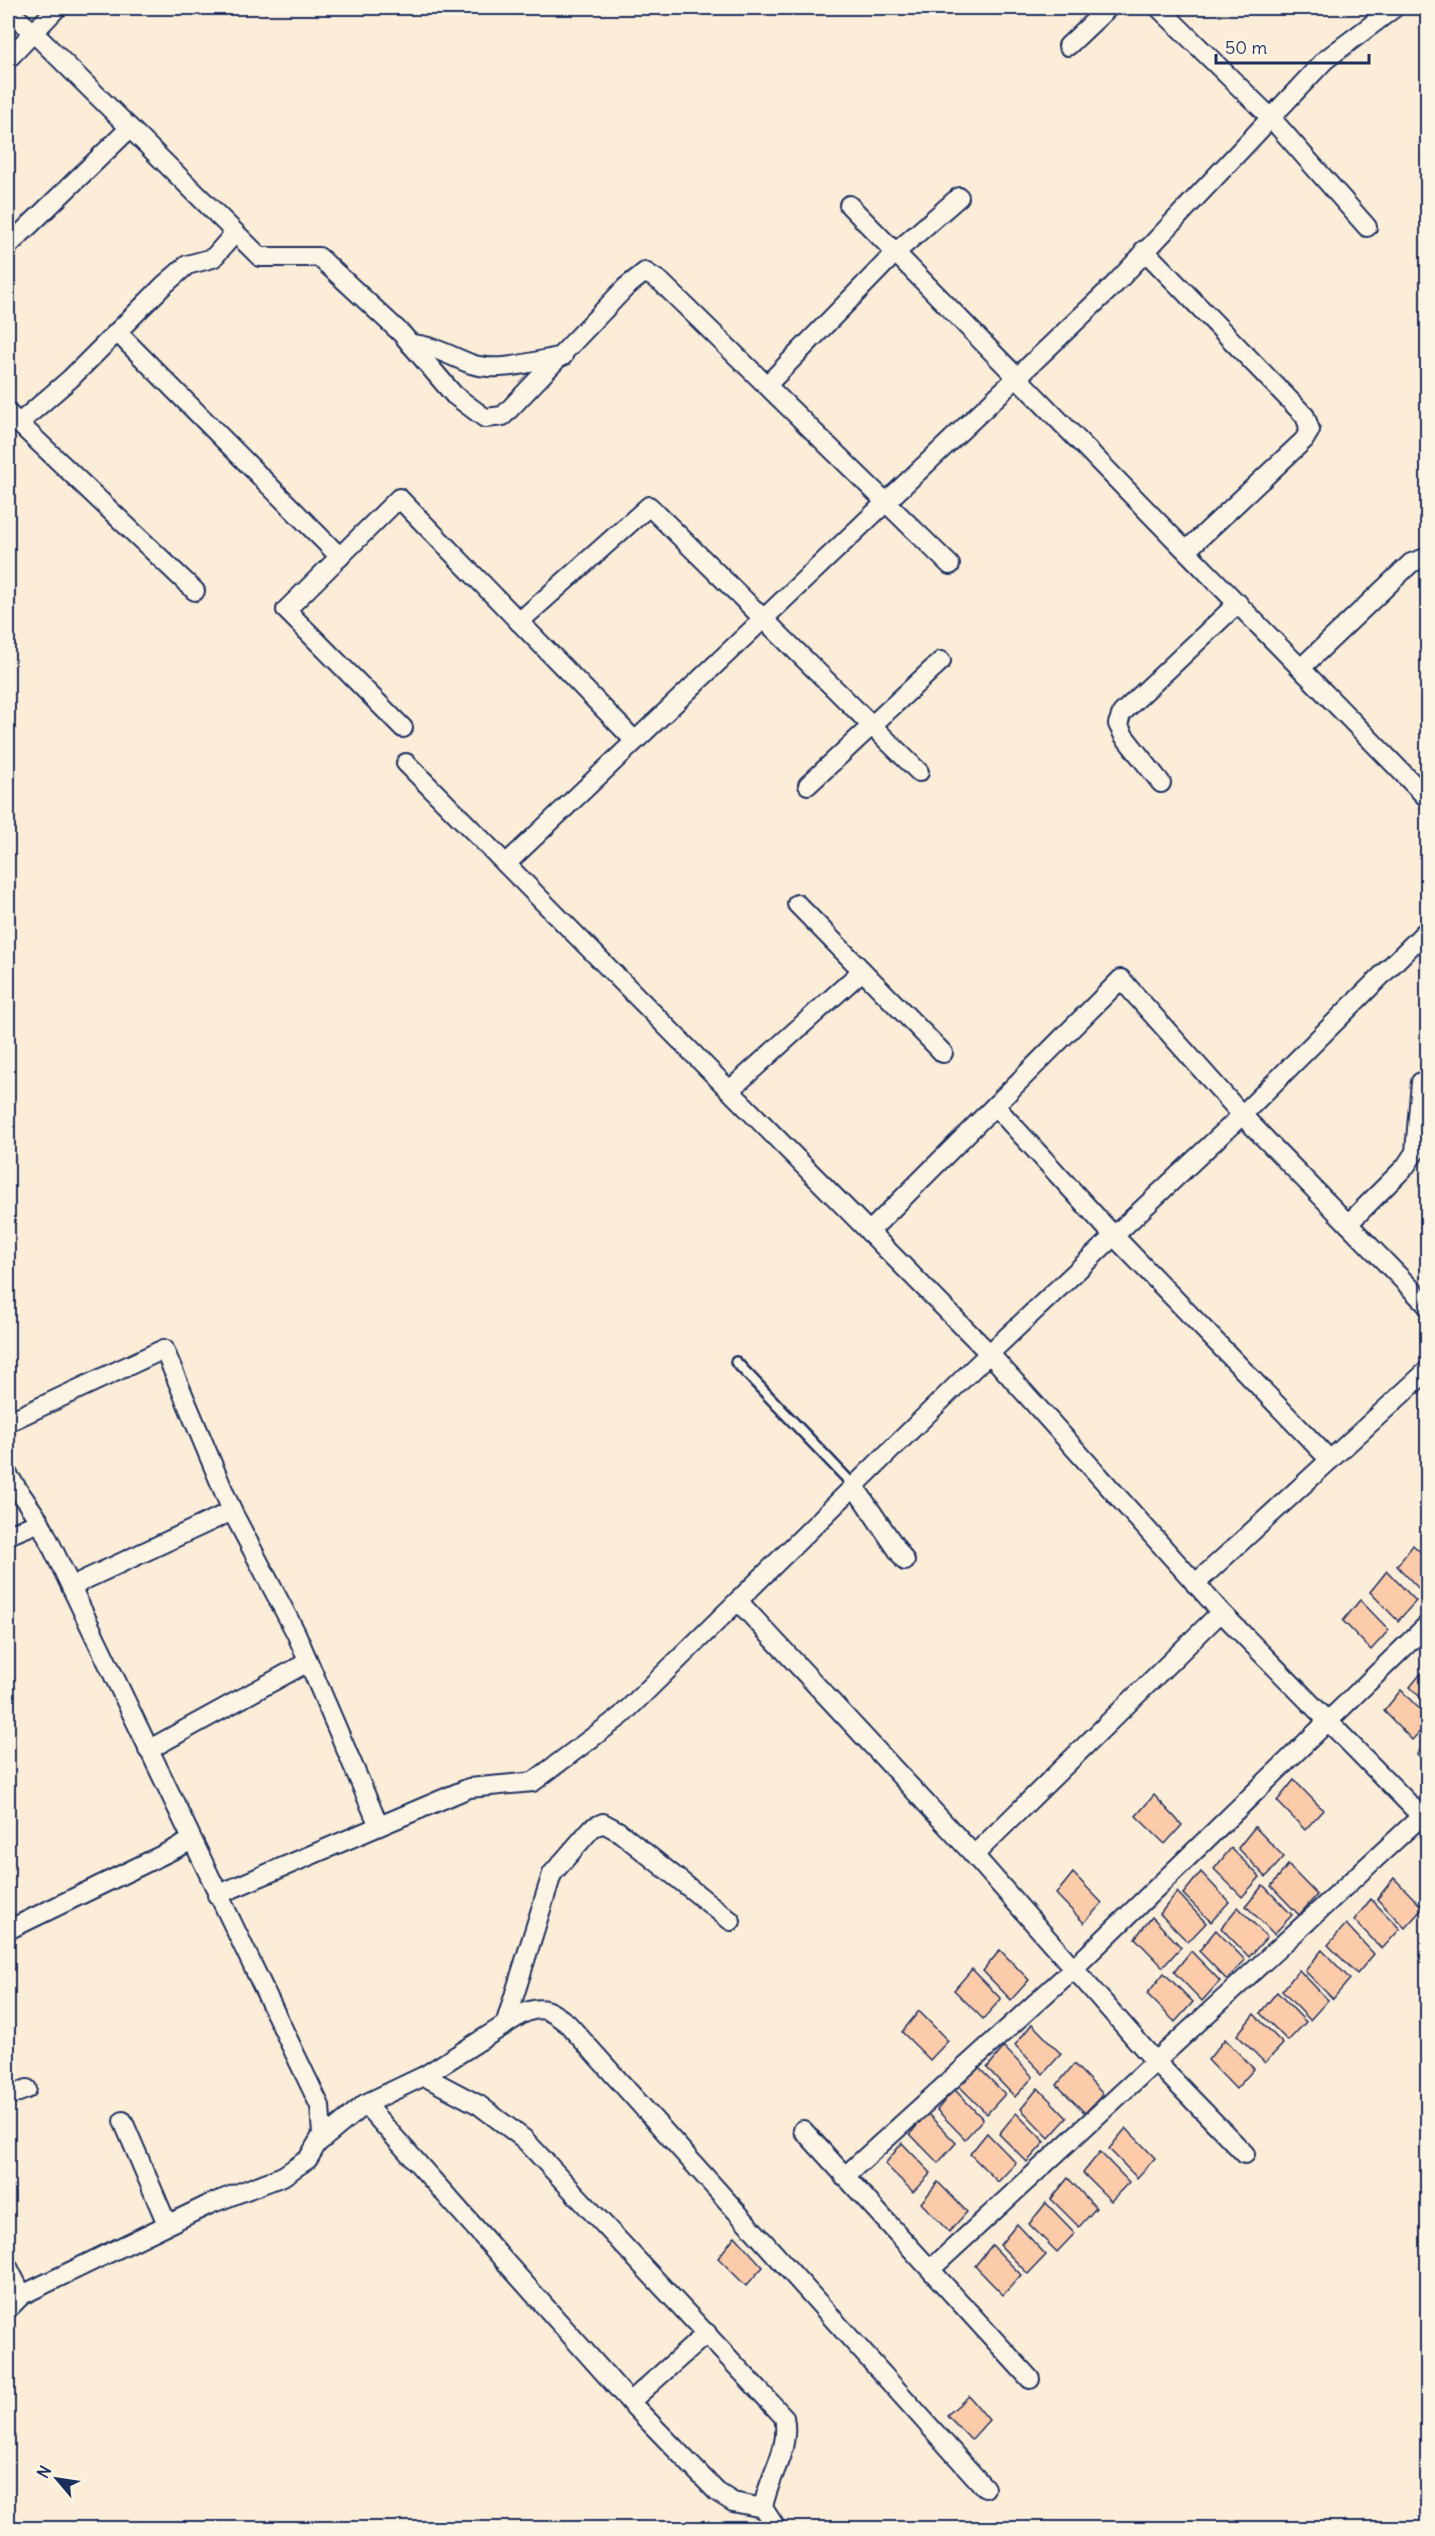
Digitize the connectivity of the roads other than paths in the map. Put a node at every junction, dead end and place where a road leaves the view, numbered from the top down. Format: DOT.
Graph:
graph roads {
  1 [pos="57,8"];
  2 [pos="1108,8"];
  3 [pos="1159,8"];
  4 [pos="1394,8"];
  5 [pos="8,10"];
  6 [pos="34,33"];
  7 [pos="1068,46"];
  8 [pos="8,59"];
  9 [pos="1271,118"];
  10 [pos="130,128"];
  11 [pos="959,197"];
  12 [pos="849,205"];
  13 [pos="1367,226"];
  14 [pos="235,233"];
  15 [pos="8,246"];
  16 [pos="1144,250"];
  17 [pos="896,252"];
  18 [pos="117,332"];
  19 [pos="410,344"];
  20 [pos="563,356"];
  21 [pos="1018,376"];
  22 [pos="767,385"];
  23 [pos="13,418"];
  24 [pos="886,502"];
  25 [pos="1187,550"];
  26 [pos="1428,556"];
  27 [pos="340,557"];
  28 [pos="950,565"];
  29 [pos="195,591"];
  30 [pos="1238,603"];
  31 [pos="762,621"];
  32 [pos="519,622"];
  33 [pos="941,661"];
  34 [pos="1301,668"];
  35 [pos="871,726"];
  36 [pos="403,728"];
  37 [pos="635,741"];
  38 [pos="406,763"];
  39 [pos="919,772"];
  40 [pos="1161,783"];
  41 [pos="808,785"];
  42 [pos="1428,799"];
  43 [pos="507,864"];
  44 [pos="797,904"];
  45 [pos="1428,929"];
  46 [pos="862,970"];
  47 [pos="943,1053"];
  48 [pos="1421,1082"];
  49 [pos="730,1090"];
  50 [pos="995,1106"];
  51 [pos="1242,1115"];
  52 [pos="1348,1224"];
  53 [pos="869,1232"];
  54 [pos="1114,1236"];
  55 [pos="1428,1306"];
  56 [pos="989,1353"];
  57 [pos="736,1362"];
  58 [pos="1428,1370"];
  59 [pos="8,1422"];
  60 [pos="1330,1460"];
  61 [pos="8,1475"];
  62 [pos="854,1486"];
  63 [pos="232,1511"];
  64 [pos="40,1522"];
  65 [pos="8,1535"];
  66 [pos="905,1561"];
  67 [pos="1196,1584"];
  68 [pos="72,1589"];
  69 [pos="738,1601"];
  70 [pos="1221,1612"];
  71 [pos="1428,1624"];
  72 [pos="308,1662"];
  73 [pos="1326,1720"];
  74 [pos="147,1750"];
  75 [pos="1425,1816"];
  76 [pos="379,1826"];
  77 [pos="190,1841"];
  78 [pos="974,1855"];
  79 [pos="216,1896"];
  80 [pos="731,1921"];
  81 [pos="8,1930"];
  82 [pos="1073,1969"];
  83 [pos="505,2025"];
  84 [pos="1155,2061"];
  85 [pos="424,2076"];
  86 [pos="27,2089"];
  87 [pos="8,2096"];
  88 [pos="364,2104"];
  89 [pos="123,2121"];
  90 [pos="803,2130"];
  91 [pos="319,2142"];
  92 [pos="1245,2154"];
  93 [pos="844,2177"];
  94 [pos="167,2224"];
  95 [pos="8,2266"];
  96 [pos="931,2270"];
  97 [pos="22,2295"];
  98 [pos="8,2309"];
  99 [pos="707,2333"];
  100 [pos="1030,2379"];
  101 [pos="630,2402"];
  102 [pos="985,2488"];
  103 [pos="763,2508"];
  104 [pos="776,2529"];
  1 -- 6 [label="street"];
  2 -- 7 [label="street"];
  3 -- 9 [label="street"];
  4 -- 9 [label="street"];
  5 -- 6 [label="street"];
  6 -- 8 [label="street"];
  6 -- 10 [label="street"];
  9 -- 13 [label="street"];
  9 -- 16 [label="street"];
  10 -- 14 [label="street"];
  10 -- 15 [label="street"];
  11 -- 17 [label="street"];
  12 -- 17 [label="street"];
  14 -- 18 [label="street"];
  14 -- 19 [label="street"];
  16 -- 21 [label="street"];
  16 -- 25 [label="street"];
  17 -- 21 [label="street"];
  17 -- 22 [label="street"];
  18 -- 23 [label="street"];
  18 -- 27 [label="street"];
  19 -- 20 [label="street"];
  19 -- 20 [label="street"];
  20 -- 22 [label="street"];
  21 -- 24 [label="street"];
  21 -- 25 [label="street"];
  22 -- 24 [label="street"];
  23 -- 29 [label="street"];
  24 -- 28 [label="street"];
  24 -- 31 [label="street"];
  25 -- 30 [label="street"];
  26 -- 34 [label="street"];
  27 -- 32 [label="street"];
  27 -- 36 [label="street"];
  30 -- 34 [label="street"];
  30 -- 40 [label="street"];
  31 -- 32 [label="street"];
  31 -- 35 [label="street"];
  31 -- 37 [label="street"];
  32 -- 37 [label="street"];
  33 -- 35 [label="street"];
  34 -- 42 [label="street"];
  35 -- 39 [label="street"];
  35 -- 41 [label="street"];
  37 -- 43 [label="street"];
  38 -- 43 [label="street"];
  43 -- 49 [label="street"];
  44 -- 46 [label="street"];
  45 -- 51 [label="street"];
  46 -- 47 [label="street"];
  46 -- 49 [label="street"];
  48 -- 52 [label="street"];
  49 -- 53 [label="street"];
  50 -- 51 [label="street"];
  50 -- 53 [label="street"];
  50 -- 54 [label="street"];
  51 -- 52 [label="street"];
  51 -- 54 [label="street"];
  52 -- 55 [label="street"];
  53 -- 56 [label="street"];
  54 -- 56 [label="street"];
  54 -- 60 [label="street"];
  56 -- 62 [label="street"];
  56 -- 67 [label="street"];
  57 -- 62 [label="lane"];
  58 -- 60 [label="street"];
  59 -- 63 [label="street"];
  60 -- 67 [label="street"];
  61 -- 64 [label="street"];
  62 -- 66 [label="street"];
  62 -- 69 [label="street"];
  63 -- 68 [label="street"];
  63 -- 72 [label="street"];
  64 -- 65 [label="street"];
  64 -- 68 [label="street"];
  67 -- 70 [label="street"];
  68 -- 74 [label="street"];
  69 -- 76 [label="street"];
  69 -- 78 [label="street"];
  70 -- 73 [label="street"];
  70 -- 78 [label="street"];
  71 -- 73 [label="street"];
  72 -- 74 [label="street"];
  72 -- 76 [label="street"];
  73 -- 75 [label="street"];
  73 -- 82 [label="street"];
  74 -- 77 [label="street"];
  75 -- 84 [label="street"];
  76 -- 79 [label="street"];
  77 -- 79 [label="street"];
  77 -- 81 [label="street"];
  78 -- 82 [label="street"];
  79 -- 91 [label="street"];
  80 -- 83 [label="street"];
  82 -- 84 [label="street"];
  82 -- 93 [label="street"];
  83 -- 85 [label="street"];
  83 -- 102 [label="street"];
  84 -- 92 [label="street"];
  84 -- 96 [label="street"];
  85 -- 88 [label="street"];
  85 -- 99 [label="street"];
  86 -- 87 [label="street"];
  88 -- 91 [label="street"];
  88 -- 101 [label="street"];
  89 -- 94 [label="street"];
  90 -- 93 [label="street"];
  91 -- 94 [label="street"];
  93 -- 96 [label="street"];
  94 -- 97 [label="street"];
  95 -- 97 [label="street"];
  96 -- 100 [label="street"];
  97 -- 98 [label="street"];
  99 -- 101 [label="street"];
  99 -- 103 [label="street"];
  101 -- 103 [label="street"];
  103 -- 104 [label="street"];
}
